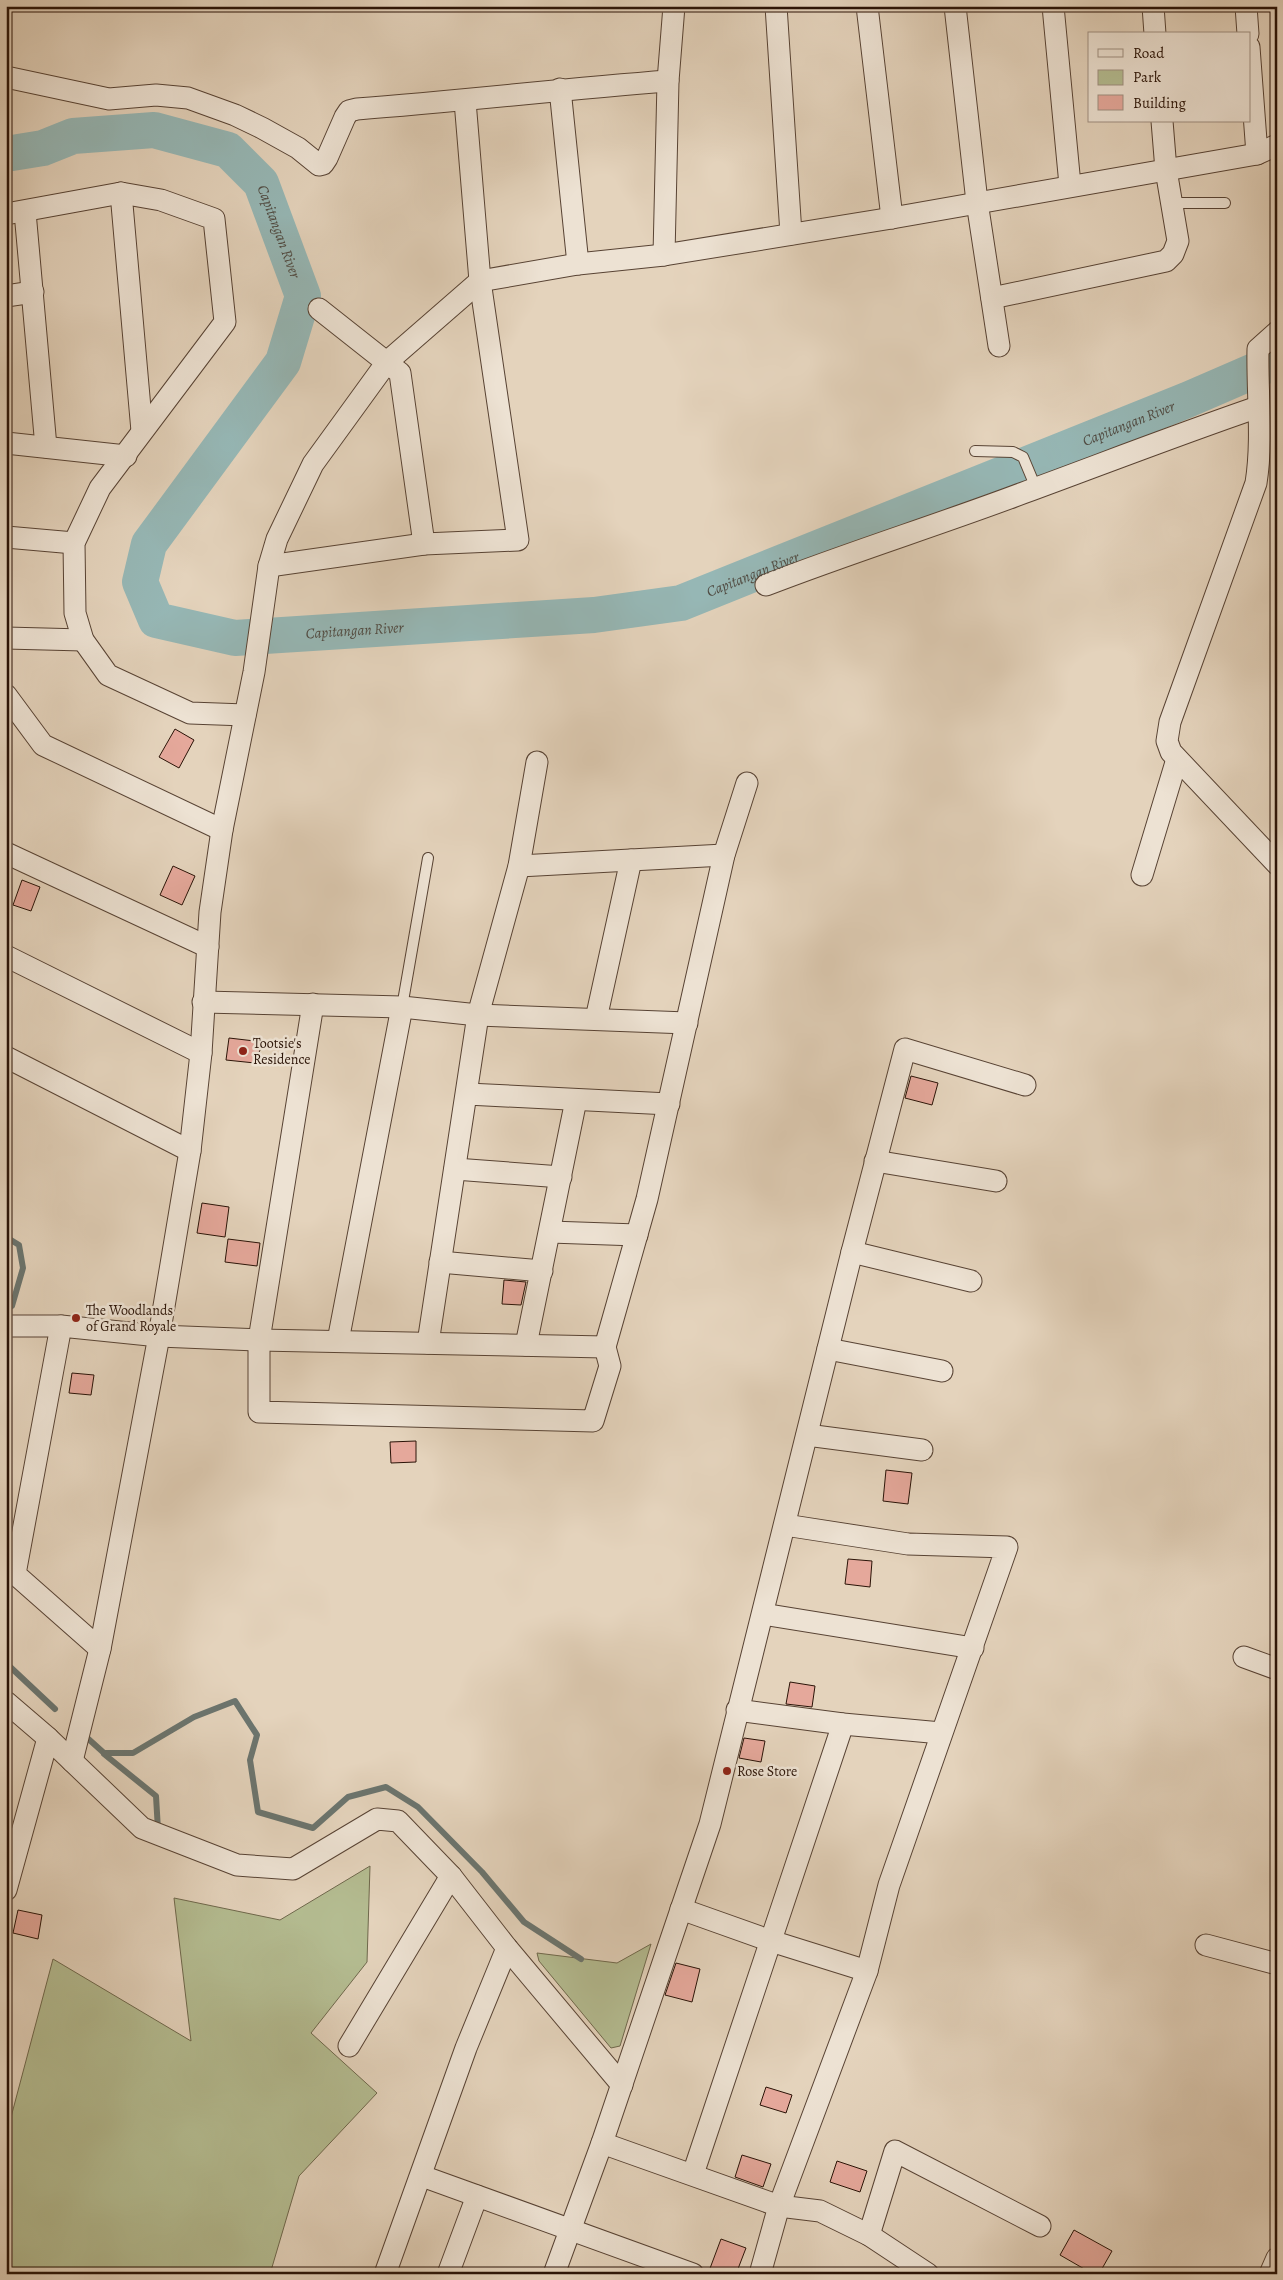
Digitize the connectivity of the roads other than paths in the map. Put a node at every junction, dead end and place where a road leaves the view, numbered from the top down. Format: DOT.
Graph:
graph roads {
  1 [pos="674,6"];
  2 [pos="776,6"];
  3 [pos="867,6"];
  4 [pos="956,6"];
  5 [pos="1053,6"];
  6 [pos="1153,6"];
  7 [pos="1246,6"];
  8 [pos="1155,32"];
  9 [pos="1248,32"];
  10 [pos="1250,60"];
  11 [pos="6,76"];
  12 [pos="668,82"];
  13 [pos="560,89"];
  14 [pos="465,101"];
  15 [pos="1162,122"];
  16 [pos="1277,144"];
  17 [pos="1257,154"];
  18 [pos="1166,170"];
  19 [pos="1070,186"];
  20 [pos="120,193"];
  21 [pos="977,202"];
  22 [pos="1171,203"];
  23 [pos="1225,203"];
  24 [pos="16,213"];
  25 [pos="892,218"];
  26 [pos="791,234"];
  27 [pos="664,255"];
  28 [pos="578,264"];
  29 [pos="480,281"];
  30 [pos="33,292"];
  31 [pos="6,296"];
  32 [pos="992,298"];
  33 [pos="319,309"];
  34 [pos="1277,332"];
  35 [pos="999,346"];
  36 [pos="387,362"];
  37 [pos="1258,401"];
  38 [pos="142,431"];
  39 [pos="6,442"];
  40 [pos="46,447"];
  41 [pos="975,451"];
  42 [pos="126,456"];
  43 [pos="1034,483"];
  44 [pos="6,537"];
  45 [pos="74,542"];
  46 [pos="424,544"];
  47 [pos="270,566"];
  48 [pos="766,586"];
  49 [pos="6,638"];
  50 [pos="83,640"];
  51 [pos="6,695"];
  52 [pos="245,715"];
  53 [pos="1177,759"];
  54 [pos="537,762"];
  55 [pos="747,783"];
  56 [pos="222,830"];
  57 [pos="6,853"];
  58 [pos="724,855"];
  59 [pos="428,858"];
  60 [pos="631,860"];
  61 [pos="1277,864"];
  62 [pos="519,866"];
  63 [pos="1142,875"];
  64 [pos="208,947"];
  65 [pos="6,956"];
  66 [pos="203,1002"];
  67 [pos="313,1004"];
  68 [pos="402,1007"];
  69 [pos="478,1015"];
  70 [pos="596,1020"];
  71 [pos="687,1023"];
  72 [pos="201,1053"];
  73 [pos="6,1057"];
  74 [pos="1025,1085"];
  75 [pos="467,1094"];
  76 [pos="576,1100"];
  77 [pos="669,1104"];
  78 [pos="190,1151"];
  79 [pos="875,1161"];
  80 [pos="455,1169"];
  81 [pos="561,1177"];
  82 [pos="996,1181"];
  83 [pos="550,1232"];
  84 [pos="637,1235"];
  85 [pos="852,1252"];
  86 [pos="440,1262"];
  87 [pos="542,1271"];
  88 [pos="971,1281"];
  89 [pos="6,1326"];
  90 [pos="61,1326"];
  91 [pos="159,1336"];
  92 [pos="259,1340"];
  93 [pos="338,1341"];
  94 [pos="428,1343"];
  95 [pos="526,1345"];
  96 [pos="605,1347"];
  97 [pos="828,1349"];
  98 [pos="942,1371"];
  99 [pos="807,1435"];
  100 [pos="922,1450"];
  101 [pos="785,1525"];
  102 [pos="10,1571"];
  103 [pos="763,1614"];
  104 [pos="973,1648"];
  105 [pos="100,1649"];
  106 [pos="1244,1657"];
  107 [pos="1277,1669"];
  108 [pos="6,1702"];
  109 [pos="738,1710"];
  110 [pos="843,1724"];
  111 [pos="941,1733"];
  112 [pos="48,1738"];
  113 [pos="72,1761"];
  114 [pos="451,1876"];
  115 [pos="6,1890"];
  116 [pos="680,1909"];
  117 [pos="771,1941"];
  118 [pos="1206,1945"];
  119 [pos="507,1948"];
  120 [pos="1277,1964"];
  121 [pos="867,1971"];
  122 [pos="349,2046"];
  123 [pos="622,2085"];
  124 [pos="602,2143"];
  125 [pos="693,2174"];
  126 [pos="422,2176"];
  127 [pos="477,2196"];
  128 [pos="778,2206"];
  129 [pos="1040,2226"];
  130 [pos="568,2230"];
  131 [pos="869,2235"];
  132 [pos="1277,2258"];
  133 [pos="385,2274"];
  134 [pos="448,2274"];
  135 [pos="554,2274"];
  136 [pos="693,2274"];
  137 [pos="760,2274"];
  138 [pos="928,2274"];
  139 [pos="1270,2274"];
  1 -- 12 [label="street"];
  2 -- 26 [label="street"];
  3 -- 25 [label="street"];
  4 -- 21 [label="street"];
  5 -- 19 [label="street"];
  6 -- 8 [label="street"];
  7 -- 9 [label="street"];
  10 -- 17 [label="street"];
  11 -- 14 [label="street"];
  12 -- 13 [label="street"];
  12 -- 27 [label="street"];
  13 -- 14 [label="street"];
  13 -- 28 [label="street"];
  14 -- 29 [label="street"];
  15 -- 18 [label="street"];
  16 -- 17 [label="street"];
  17 -- 18 [label="street"];
  18 -- 19 [label="street"];
  18 -- 22 [label="street"];
  19 -- 21 [label="street"];
  20 -- 24 [label="street"];
  20 -- 38 [label="street"];
  20 -- 38 [label="street"];
  21 -- 25 [label="street"];
  21 -- 32 [label="street"];
  22 -- 23 [label="lane"];
  22 -- 32 [label="street"];
  24 -- 30 [label="street"];
  25 -- 26 [label="street"];
  26 -- 27 [label="street"];
  27 -- 28 [label="street"];
  28 -- 29 [label="street"];
  29 -- 36 [label="street"];
  29 -- 46 [label="street"];
  30 -- 31 [label="street"];
  30 -- 40 [label="street"];
  32 -- 35 [label="street"];
  33 -- 36 [label="street"];
  34 -- 37 [label="street"];
  36 -- 46 [label="street"];
  36 -- 47 [label="street"];
  37 -- 43 [label="street"];
  37 -- 53 [label="street"];
  38 -- 42 [label="street"];
  39 -- 40 [label="street"];
  40 -- 42 [label="street"];
  41 -- 43 [label="lane"];
  42 -- 45 [label="street"];
  43 -- 48 [label="street"];
  44 -- 45 [label="street"];
  45 -- 50 [label="street"];
  46 -- 47 [label="street"];
  47 -- 52 [label="street"];
  49 -- 50 [label="street"];
  50 -- 52 [label="street"];
  51 -- 56 [label="street"];
  52 -- 56 [label="street"];
  53 -- 61 [label="street"];
  53 -- 63 [label="street"];
  54 -- 62 [label="street"];
  55 -- 58 [label="street"];
  56 -- 64 [label="street"];
  57 -- 64 [label="street"];
  58 -- 60 [label="street"];
  58 -- 71 [label="street"];
  59 -- 68 [label="lane"];
  60 -- 62 [label="street"];
  60 -- 70 [label="street"];
  62 -- 69 [label="street"];
  64 -- 66 [label="street"];
  65 -- 72 [label="street"];
  66 -- 67 [label="street"];
  66 -- 72 [label="street"];
  67 -- 68 [label="street"];
  67 -- 92 [label="street"];
  68 -- 69 [label="street"];
  68 -- 93 [label="street"];
  69 -- 70 [label="street"];
  69 -- 75 [label="street"];
  70 -- 71 [label="street"];
  71 -- 77 [label="street"];
  72 -- 78 [label="street"];
  73 -- 78 [label="street"];
  74 -- 79 [label="street"];
  75 -- 76 [label="street"];
  75 -- 80 [label="street"];
  76 -- 77 [label="street"];
  76 -- 81 [label="street"];
  77 -- 84 [label="street"];
  78 -- 91 [label="street"];
  79 -- 82 [label="street"];
  79 -- 85 [label="street"];
  80 -- 81 [label="street"];
  80 -- 86 [label="street"];
  81 -- 83 [label="street"];
  83 -- 84 [label="street"];
  83 -- 87 [label="street"];
  84 -- 96 [label="street"];
  85 -- 88 [label="street"];
  85 -- 97 [label="street"];
  86 -- 87 [label="street"];
  86 -- 94 [label="street"];
  87 -- 95 [label="street"];
  89 -- 90 [label="street"];
  90 -- 91 [label="street"];
  90 -- 102 [label="street"];
  91 -- 92 [label="street"];
  91 -- 105 [label="street"];
  92 -- 93 [label="street"];
  92 -- 96 [label="street"];
  93 -- 94 [label="street"];
  94 -- 95 [label="street"];
  95 -- 96 [label="street"];
  97 -- 98 [label="street"];
  97 -- 99 [label="street"];
  99 -- 100 [label="street"];
  99 -- 101 [label="street"];
  101 -- 103 [label="street"];
  101 -- 104 [label="street"];
  102 -- 105 [label="street"];
  103 -- 104 [label="street"];
  103 -- 109 [label="street"];
  104 -- 111 [label="street"];
  105 -- 113 [label="street"];
  106 -- 107 [label="street"];
  108 -- 112 [label="street"];
  109 -- 110 [label="street"];
  109 -- 116 [label="street"];
  110 -- 111 [label="street"];
  110 -- 117 [label="street"];
  111 -- 121 [label="street"];
  112 -- 113 [label="street"];
  112 -- 115 [label="street"];
  113 -- 114 [label="street"];
  114 -- 119 [label="street"];
  114 -- 122 [label="street"];
  116 -- 117 [label="street"];
  116 -- 123 [label="street"];
  117 -- 121 [label="street"];
  117 -- 125 [label="street"];
  118 -- 120 [label="street"];
  119 -- 123 [label="street"];
  119 -- 126 [label="street"];
  121 -- 128 [label="street"];
  123 -- 124 [label="street"];
  124 -- 125 [label="street"];
  124 -- 130 [label="street"];
  125 -- 128 [label="street"];
  126 -- 127 [label="street"];
  126 -- 133 [label="street"];
  127 -- 130 [label="street"];
  127 -- 134 [label="street"];
  128 -- 131 [label="street"];
  128 -- 137 [label="street"];
  129 -- 131 [label="street"];
  130 -- 135 [label="street"];
  130 -- 136 [label="street"];
  131 -- 138 [label="street"];
  132 -- 139 [label="street"];
}
